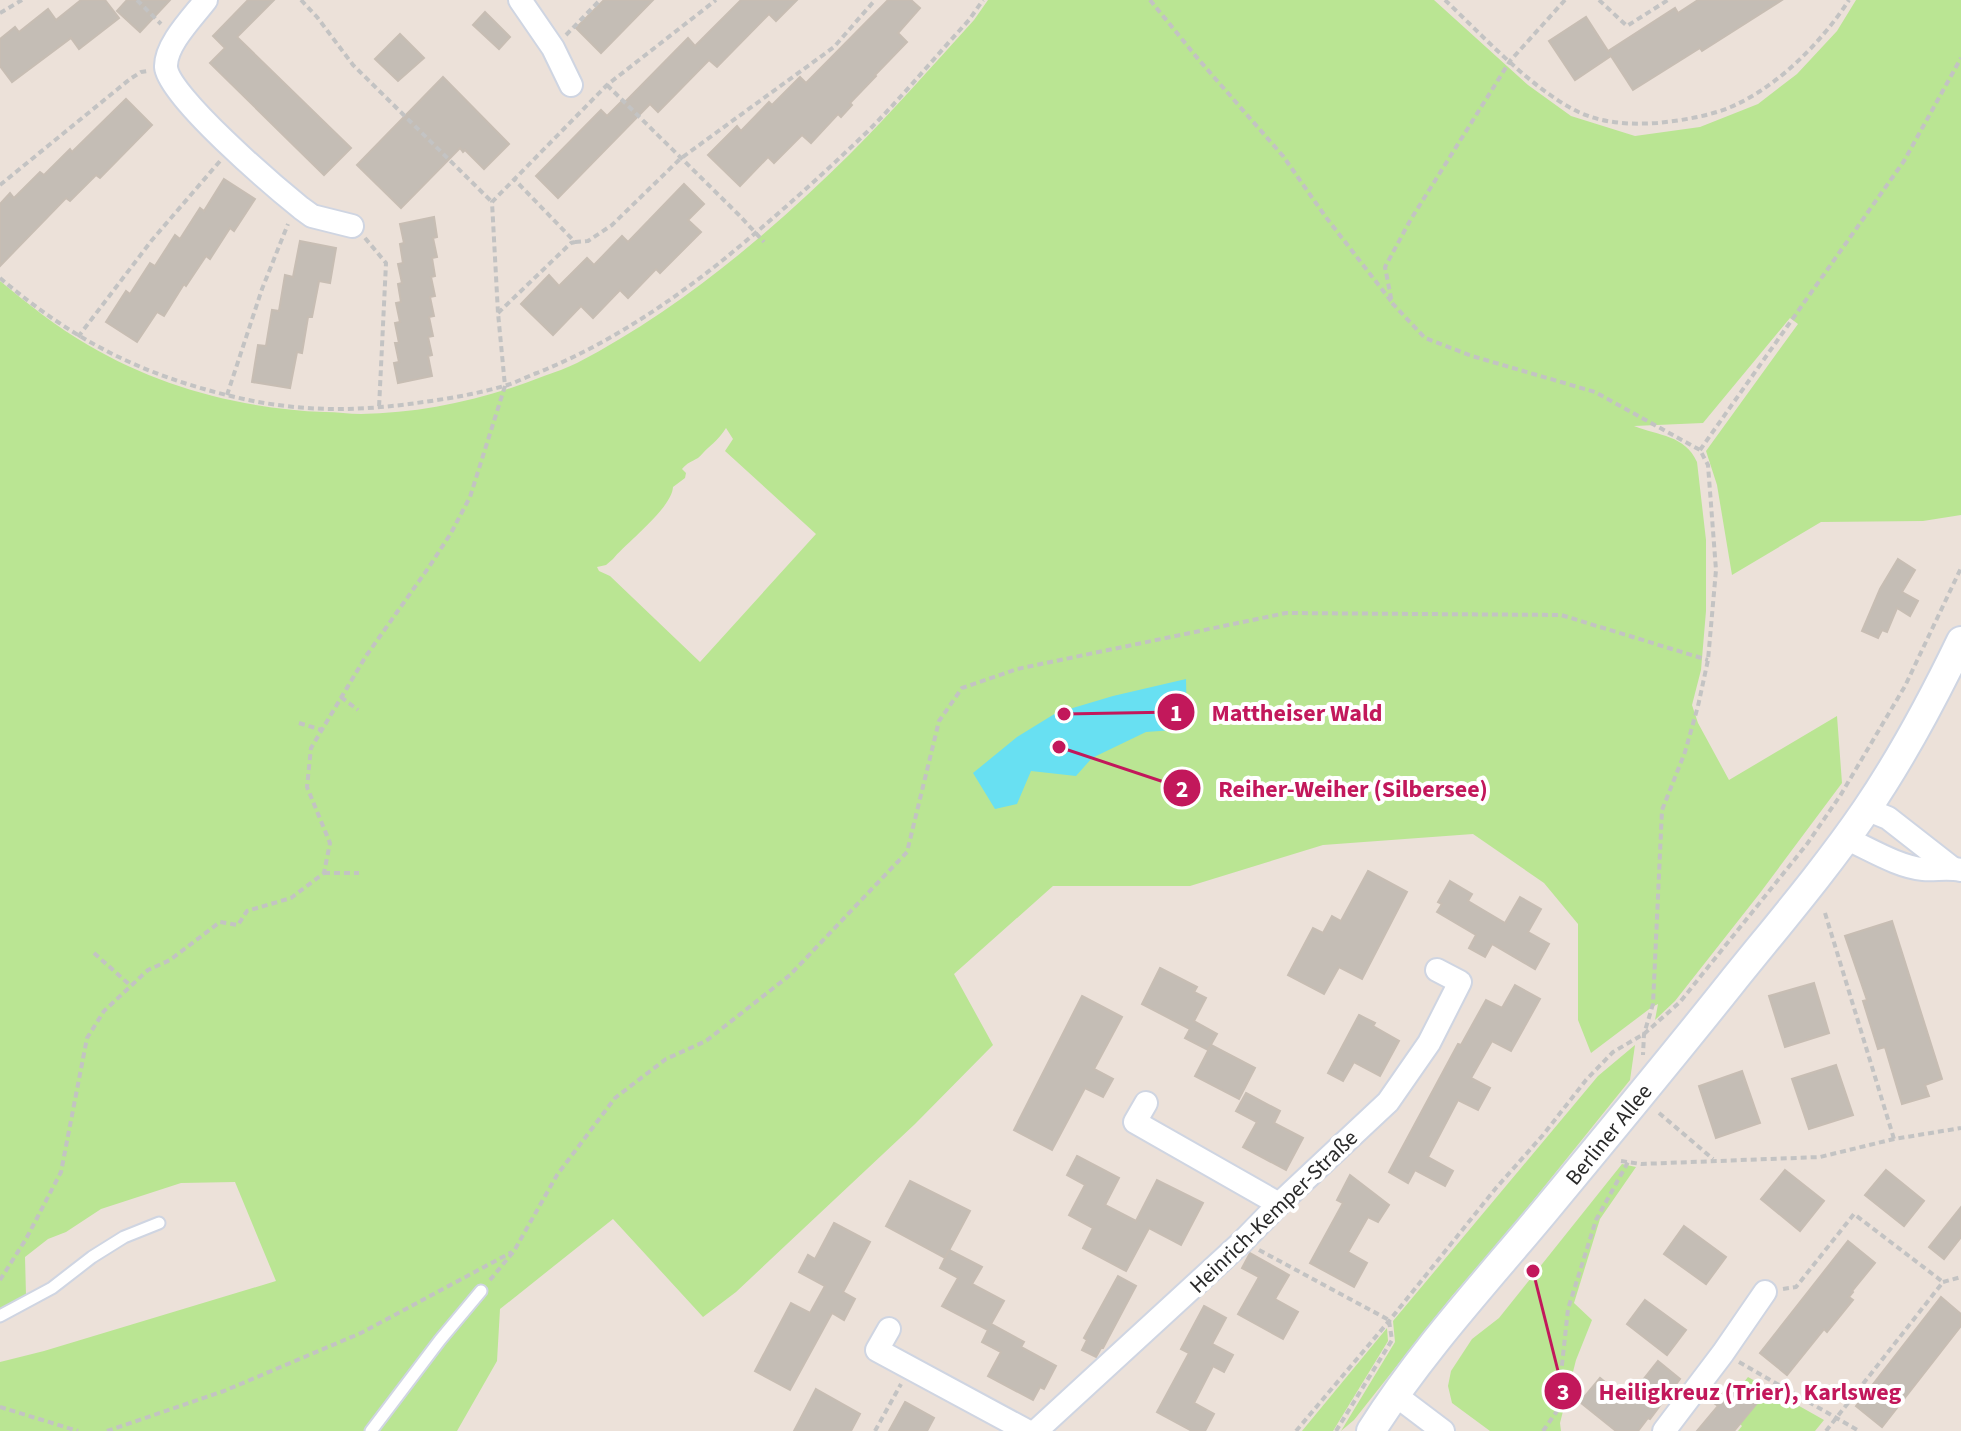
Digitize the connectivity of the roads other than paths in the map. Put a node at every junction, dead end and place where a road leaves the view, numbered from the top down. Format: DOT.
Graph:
graph roads {
  1 [pos="206,0"];
  2 [pos="520,0"];
  3 [pos="571,85"];
  4 [pos="352,226"];
  5 [pos="1961,641"];
  6 [pos="1866,809"];
  7 [pos="1845,838"];
  8 [pos="1957,869"];
  9 [pos="1437,970"];
  10 [pos="1146,1103"];
  11 [pos="1279,1204"];
  12 [pos="159,1223"];
  13 [pos="481,1291"];
  14 [pos="1765,1292"];
  15 [pos="0,1316"];
  16 [pos="889,1329"];
  17 [pos="1394,1394"];
  18 [pos="371,1431"];
  19 [pos="1027,1431"];
  20 [pos="1036,1431"];
  21 [pos="1371,1431"];
  22 [pos="1443,1431"];
  23 [pos="1664,1431"];
  1 -- 4 [label="street"];
  2 -- 3 [label="street"];
  5 -- 6 [label="street, Berliner Allee"];
  6 -- 7 [label="street, Berliner Allee"];
  6 -- 8 [label="street"];
  7 -- 8 [label="street"];
  7 -- 17 [label="street, Berliner Allee"];
  9 -- 11 [label="street, Heinrich-Kemper-Straße"];
  10 -- 11 [label="street"];
  11 -- 20 [label="street, Heinrich-Kemper-Straße"];
  12 -- 15 [label="lane"];
  13 -- 18 [label="lane"];
  14 -- 23 [label="street"];
  16 -- 19 [label="street"];
  17 -- 21 [label="street, Berliner Allee"];
  17 -- 22 [label="street"];
}
